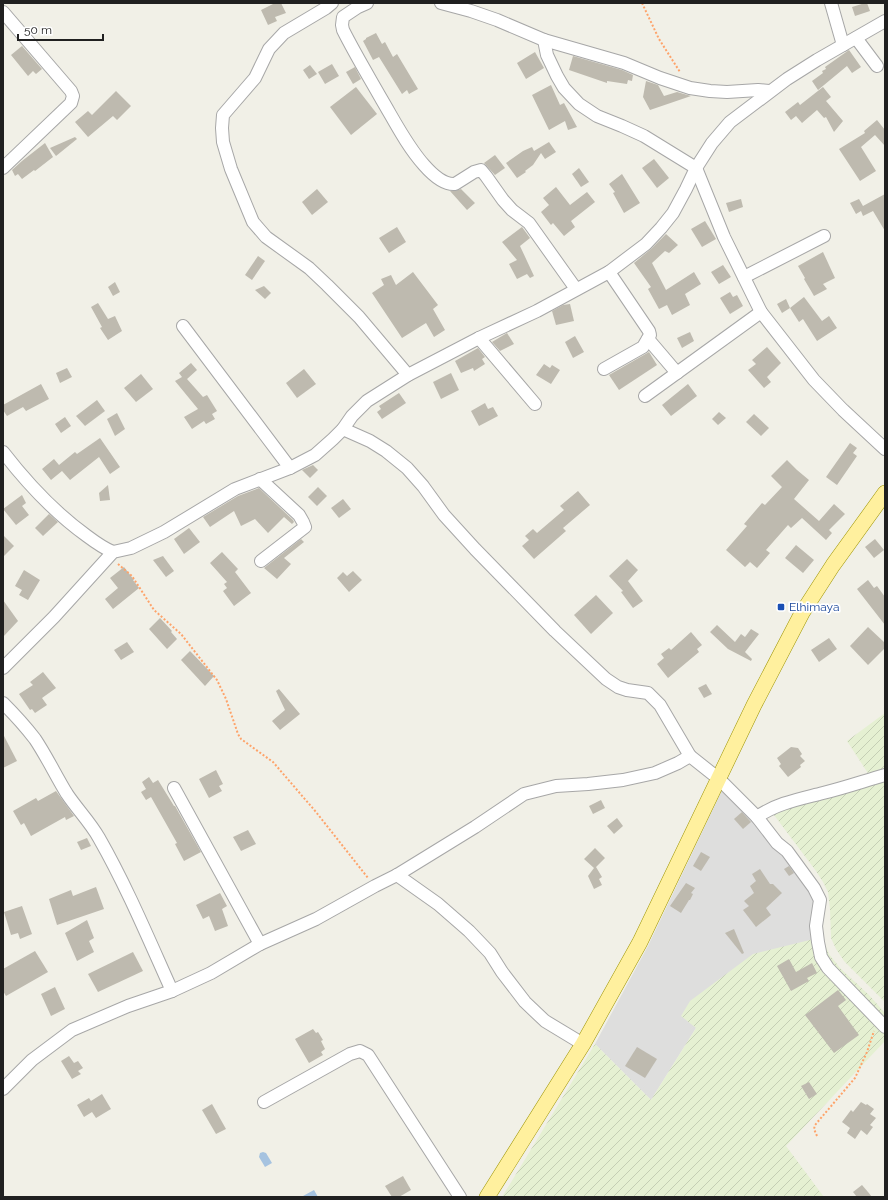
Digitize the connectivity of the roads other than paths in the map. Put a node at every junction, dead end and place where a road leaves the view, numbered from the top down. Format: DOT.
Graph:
graph roads {
  1 [pos="332,3"];
  2 [pos="367,3"];
  3 [pos="441,3"];
  4 [pos="831,3"];
  5 [pos="3,12"];
  6 [pos="885,21"];
  7 [pos="856,38"];
  8 [pos="544,40"];
  9 [pos="843,45"];
  10 [pos="877,66"];
  11 [pos="769,91"];
  12 [pos="3,168"];
  13 [pos="696,168"];
  14 [pos="824,236"];
  15 [pos="609,272"];
  16 [pos="744,276"];
  17 [pos="576,289"];
  18 [pos="761,312"];
  19 [pos="183,326"];
  20 [pos="479,338"];
  21 [pos="648,339"];
  22 [pos="604,369"];
  23 [pos="677,373"];
  24 [pos="408,374"];
  25 [pos="645,396"];
  26 [pos="535,404"];
  27 [pos="343,429"];
  28 [pos="885,449"];
  29 [pos="3,452"];
  30 [pos="290,468"];
  31 [pos="260,479"];
  32 [pos="883,499"];
  33 [pos="111,555"];
  34 [pos="261,561"];
  35 [pos="3,668"];
  36 [pos="3,703"];
  37 [pos="690,756"];
  38 [pos="885,775"];
  39 [pos="718,779"];
  40 [pos="174,788"];
  41 [pos="757,817"];
  42 [pos="397,875"];
  43 [pos="260,944"];
  44 [pos="172,991"];
  45 [pos="881,1023"];
  46 [pos="584,1044"];
  47 [pos="3,1089"];
  48 [pos="264,1102"];
  49 [pos="460,1197"];
  50 [pos="487,1197"];
  1 -- 24 [label="street"];
  2 -- 17 [label="street"];
  3 -- 8 [label="street"];
  4 -- 9 [label="street"];
  5 -- 12 [label="street"];
  6 -- 7 [label="street"];
  7 -- 9 [label="street"];
  7 -- 10 [label="street"];
  8 -- 11 [label="street"];
  8 -- 13 [label="street"];
  9 -- 11 [label="street"];
  11 -- 13 [label="street"];
  13 -- 15 [label="street"];
  13 -- 16 [label="street"];
  14 -- 16 [label="street"];
  15 -- 17 [label="street"];
  15 -- 21 [label="street"];
  16 -- 18 [label="street"];
  17 -- 20 [label="street"];
  18 -- 23 [label="street"];
  18 -- 28 [label="street"];
  19 -- 30 [label="street"];
  20 -- 24 [label="street"];
  20 -- 26 [label="street"];
  21 -- 22 [label="street"];
  21 -- 23 [label="street"];
  23 -- 25 [label="street"];
  24 -- 27 [label="street"];
  27 -- 30 [label="street"];
  27 -- 37 [label="street"];
  29 -- 33 [label="street"];
  30 -- 31 [label="street"];
  31 -- 33 [label="street"];
  31 -- 34 [label="street"];
  32 -- 39 [label="main road"];
  33 -- 35 [label="street"];
  36 -- 44 [label="street"];
  37 -- 39 [label="street"];
  37 -- 42 [label="street"];
  38 -- 41 [label="street"];
  39 -- 41 [label="street"];
  39 -- 46 [label="main road"];
  40 -- 43 [label="street"];
  41 -- 45 [label="street"];
  42 -- 43 [label="street"];
  42 -- 46 [label="street"];
  43 -- 44 [label="street"];
  44 -- 47 [label="street"];
  46 -- 50 [label="main road"];
  48 -- 49 [label="street"];
}
